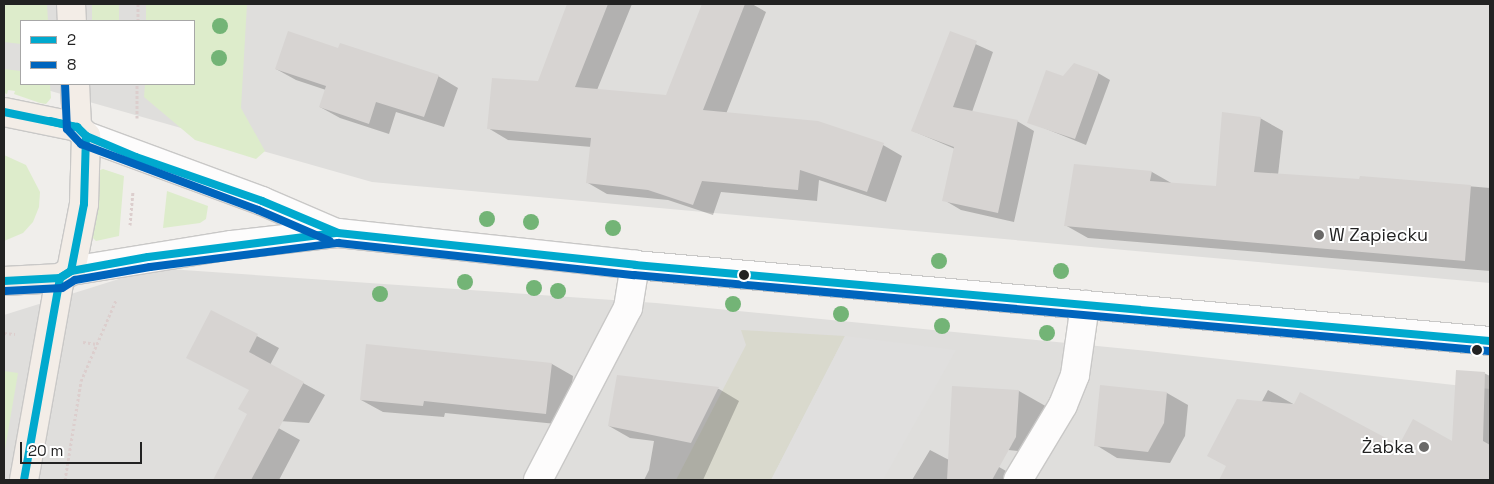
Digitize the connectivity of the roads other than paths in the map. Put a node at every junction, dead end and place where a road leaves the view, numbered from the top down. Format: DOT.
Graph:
graph roads {
  1 [pos="71,4"];
  2 [pos="72,20"];
  3 [pos="75,85"];
  4 [pos="4,112"];
  5 [pos="81,131"];
  6 [pos="338,233"];
  7 [pos="635,265"];
  8 [pos="66,275"];
  9 [pos="4,281"];
  10 [pos="1085,305"];
  11 [pos="1490,342"];
  12 [pos="24,480"];
  13 [pos="538,480"];
  14 [pos="1018,480"];
  1 -- 2 [label="main road"];
  3 -- 5 [label="main road"];
  4 -- 5 [label="main road"];
  5 -- 6 [label="street"];
  5 -- 8 [label="main road"];
  6 -- 7 [label="street"];
  6 -- 8 [label="street"];
  7 -- 10 [label="street"];
  7 -- 13 [label="street"];
  8 -- 9 [label="main road"];
  8 -- 12 [label="main road"];
  10 -- 11 [label="street"];
  10 -- 14 [label="street"];
}
